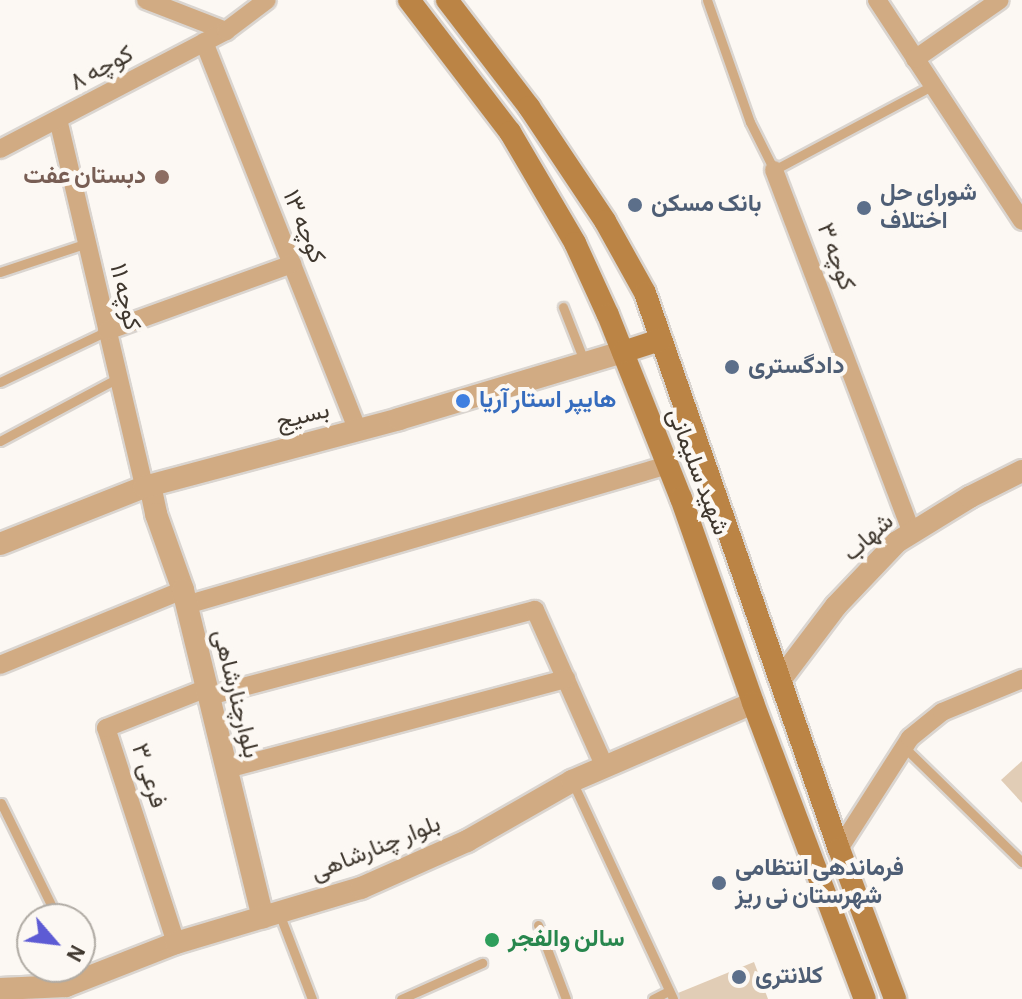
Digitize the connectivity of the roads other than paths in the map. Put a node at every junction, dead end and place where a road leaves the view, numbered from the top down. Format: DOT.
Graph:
graph roads {
  1 [pos="146,0"];
  2 [pos="267,0"];
  3 [pos="409,0"];
  4 [pos="447,0"];
  5 [pos="707,0"];
  6 [pos="877,0"];
  7 [pos="1000,0"];
  8 [pos="226,31"];
  9 [pos="204,42"];
  10 [pos="915,59"];
  11 [pos="931,86"];
  12 [pos="58,119"];
  13 [pos="0,149"];
  14 [pos="774,170"];
  15 [pos="1022,221"];
  16 [pos="87,243"];
  17 [pos="292,264"];
  18 [pos="0,272"];
  19 [pos="563,307"];
  20 [pos="107,331"];
  21 [pos="661,340"];
  22 [pos="623,352"];
  23 [pos="585,363"];
  24 [pos="118,378"];
  25 [pos="0,382"];
  26 [pos="358,430"];
  27 [pos="0,441"];
  28 [pos="668,465"];
  29 [pos="1022,471"];
  30 [pos="147,486"];
  31 [pos="912,533"];
  32 [pos="0,544"];
  33 [pos="184,597"];
  34 [pos="0,665"];
  35 [pos="566,679"];
  36 [pos="1022,679"];
  37 [pos="780,680"];
  38 [pos="208,692"];
  39 [pos="753,703"];
  40 [pos="904,747"];
  41 [pos="605,767"];
  42 [pos="227,769"];
  43 [pos="572,781"];
  44 [pos="1,803"];
  45 [pos="839,849"];
  46 [pos="812,860"];
  47 [pos="1022,862"];
  48 [pos="50,903"];
  49 [pos="271,915"];
  50 [pos="538,925"];
  51 [pos="176,943"];
  52 [pos="482,963"];
  53 [pos="96,966"];
  54 [pos="0,989"];
  55 [pos="69,992"];
  56 [pos="671,995"];
  57 [pos="312,999"];
  58 [pos="401,999"];
  59 [pos="566,999"];
  60 [pos="653,999"];
  61 [pos="865,999"];
  62 [pos="895,999"];
  1 -- 8 [label="street"];
  2 -- 8 [label="street, کوچه ۸"];
  3 -- 22 [label="main road, شهید سلیمانی"];
  4 -- 21 [label="main road, شهید سلیمانی"];
  5 -- 14 [label="lane, کوچه ۳"];
  6 -- 10 [label="street"];
  7 -- 10 [label="street"];
  8 -- 9 [label="street, کوچه ۸"];
  9 -- 12 [label="street, کوچه ۸"];
  9 -- 17 [label="street, کوچه ۱۳"];
  10 -- 11 [label="street"];
  11 -- 14 [label="lane"];
  11 -- 15 [label="street"];
  12 -- 13 [label="street, کوچه ۸"];
  12 -- 16 [label="street, کوچه ۱۱"];
  14 -- 31 [label="street, کوچه ۳"];
  16 -- 18 [label="lane"];
  16 -- 20 [label="street, کوچه ۱۱"];
  17 -- 20 [label="street"];
  17 -- 26 [label="street, کوچه ۱۳"];
  19 -- 23 [label="lane"];
  20 -- 24 [label="street, کوچه ۱۱"];
  20 -- 25 [label="lane"];
  21 -- 22 [label="main road"];
  21 -- 37 [label="main road, شهید سلیمانی"];
  22 -- 23 [label="street, بسیج"];
  22 -- 28 [label="main road, شهید سلیمانی"];
  23 -- 26 [label="street, بسیج"];
  24 -- 27 [label="lane"];
  24 -- 30 [label="street, کوچه ۱۱"];
  26 -- 30 [label="street, بسیج"];
  28 -- 33 [label="street"];
  28 -- 39 [label="main road, شهید سلیمانی"];
  29 -- 31 [label="street, شهاب"];
  30 -- 32 [label="street, بسیج"];
  30 -- 33 [label="street, بلوارچنارشاهی"];
  31 -- 37 [label="street, شهاب"];
  33 -- 34 [label="street"];
  33 -- 38 [label="street, بلوارچنارشاهی"];
  35 -- 38 [label="street"];
  35 -- 41 [label="street"];
  35 -- 42 [label="street"];
  36 -- 40 [label="street"];
  37 -- 45 [label="main road, شهید سلیمانی"];
  38 -- 42 [label="street, بلوارچنارشاهی"];
  38 -- 51 [label="street, فرعی ۳"];
  39 -- 41 [label="street, بلوار چنارشاهی"];
  39 -- 46 [label="main road, شهید سلیمانی"];
  40 -- 45 [label="street"];
  40 -- 47 [label="lane"];
  41 -- 43 [label="street, بلوار چنارشاهی"];
  42 -- 49 [label="street, بلوارچنارشاهی"];
  43 -- 49 [label="street, بلوار چنارشاهی"];
  43 -- 56 [label="lane"];
  44 -- 48 [label="lane"];
  45 -- 46 [label="main road"];
  45 -- 62 [label="main road, شهید سلیمانی"];
  46 -- 61 [label="main road, شهید سلیمانی"];
  49 -- 51 [label="street, بلوار چنارشاهی"];
  49 -- 57 [label="lane"];
  50 -- 59 [label="lane"];
  51 -- 53 [label="street, بلوار چنارشاهی"];
  52 -- 58 [label="lane"];
  54 -- 55 [label="street, بلوار چنارشاهی"];
  56 -- 60 [label="lane"];
}
